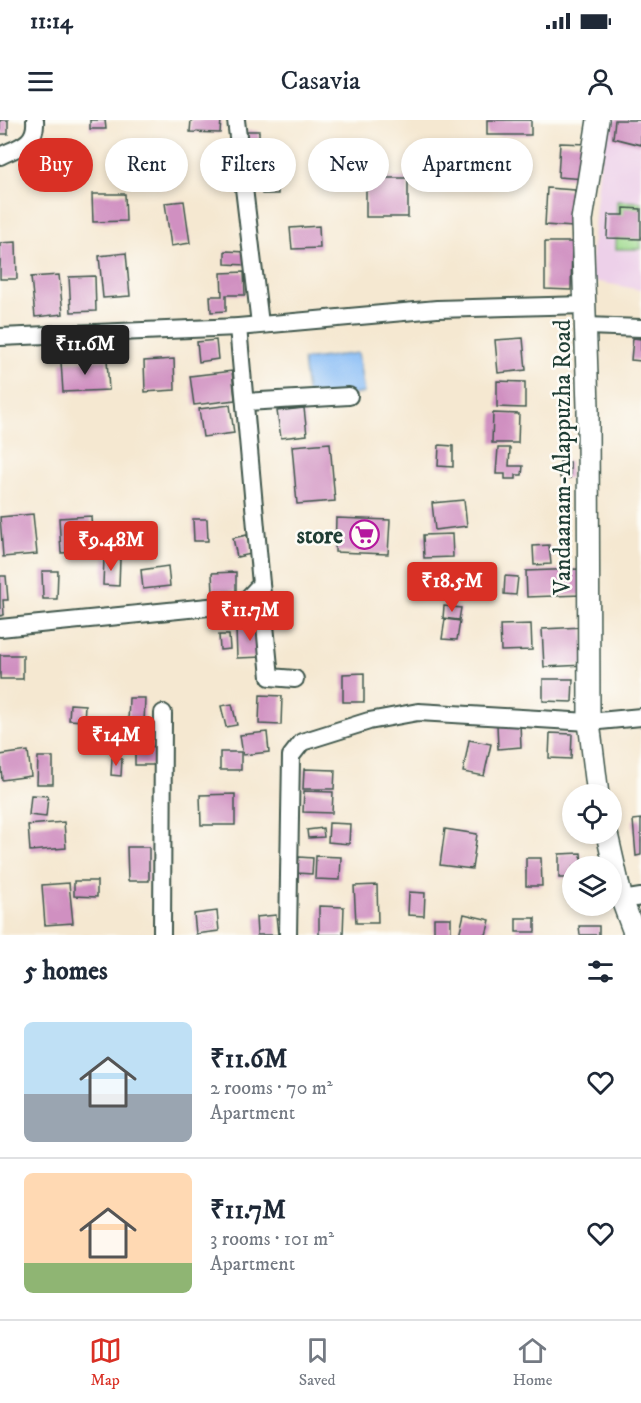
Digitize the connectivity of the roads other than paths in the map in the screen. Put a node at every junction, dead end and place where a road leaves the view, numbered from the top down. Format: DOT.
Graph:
graph roads {
  1 [pos="35,120"];
  2 [pos="236,120"];
  3 [pos="598,120"];
  4 [pos="0,156"];
  5 [pos="586,316"];
  6 [pos="260,324"];
  7 [pos="238,327"];
  8 [pos="641,328"];
  9 [pos="0,337"];
  10 [pos="349,396"];
  11 [pos="245,402"];
  12 [pos="261,584"];
  13 [pos="0,628"];
  14 [pos="295,679"];
  15 [pos="163,713"];
  16 [pos="641,717"];
  17 [pos="589,722"];
  18 [pos="597,784"];
  19 [pos="611,844"];
  20 [pos="632,898"];
  21 [pos="162,935"];
  22 [pos="288,935"];
  23 [pos="635,935"];
  1 -- 4 [label="street"];
  2 -- 6 [label="street"];
  3 -- 5 [label="main road, Vandaanam-Alappuzha Road"];
  5 -- 6 [label="street"];
  5 -- 8 [label="street"];
  5 -- 17 [label="main road, Vandaanam-Alappuzha Road"];
  6 -- 7 [label="street"];
  7 -- 9 [label="street"];
  7 -- 11 [label="street"];
  10 -- 11 [label="street"];
  11 -- 12 [label="street"];
  12 -- 13 [label="street"];
  12 -- 14 [label="street"];
  15 -- 21 [label="street"];
  16 -- 17 [label="street"];
  17 -- 18 [label="main road, Vandaanam-Alappuzha Road"];
  17 -- 22 [label="street"];
  19 -- 20 [label="main road"];
  20 -- 23 [label="main road"];
}
